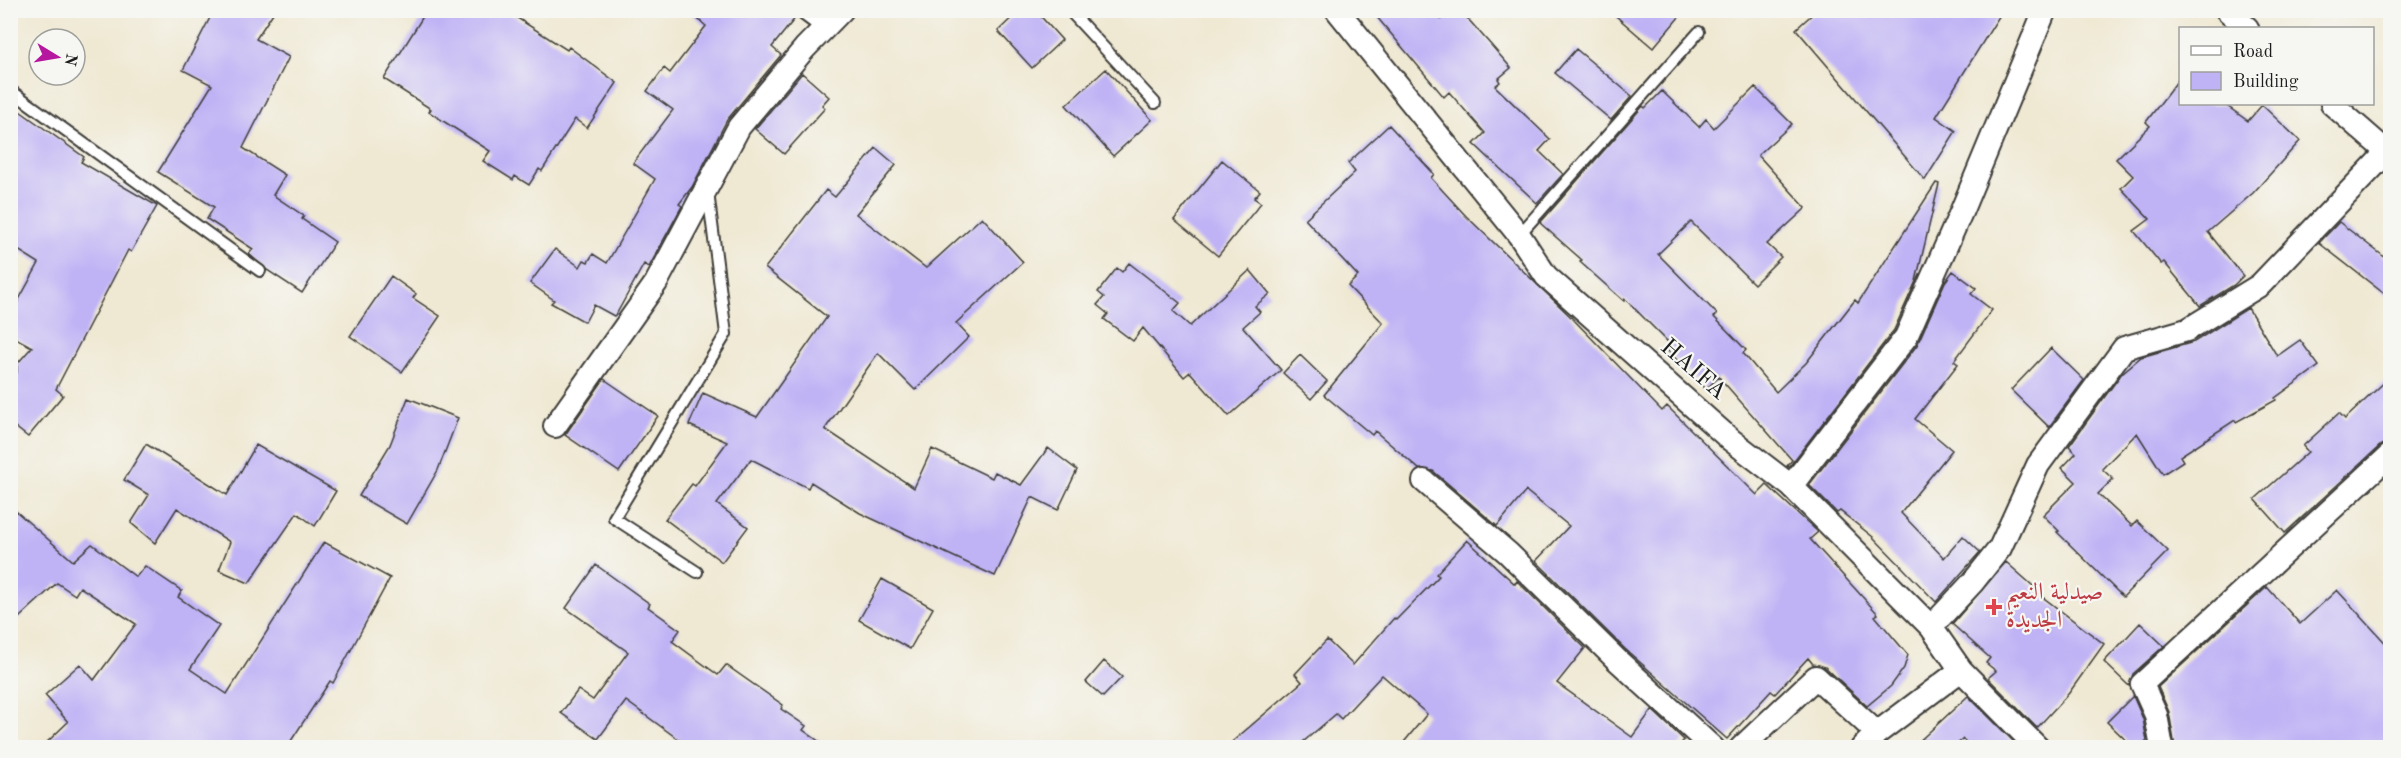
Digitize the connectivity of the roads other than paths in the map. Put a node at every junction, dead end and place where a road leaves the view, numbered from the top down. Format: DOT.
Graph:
graph roads {
  1 [pos="807,10"];
  2 [pos="1069,10"];
  3 [pos="1337,10"];
  4 [pos="2045,10"];
  5 [pos="2227,10"];
  6 [pos="835,18"];
  7 [pos="2246,27"];
  8 [pos="1699,32"];
  9 [pos="10,90"];
  10 [pos="1155,103"];
  11 [pos="2333,105"];
  12 [pos="2389,154"];
  13 [pos="707,183"];
  14 [pos="1519,235"];
  15 [pos="260,271"];
  16 [pos="555,426"];
  17 [pos="2391,455"];
  18 [pos="1424,481"];
  19 [pos="1791,486"];
  20 [pos="698,572"];
  21 [pos="1931,627"];
  22 [pos="1960,670"];
  23 [pos="1869,740"];
  24 [pos="1713,747"];
  25 [pos="1741,747"];
  26 [pos="2038,747"];
  27 [pos="2162,747"];
  1 -- 6 [label="street"];
  2 -- 10 [label="lane"];
  3 -- 14 [label="street, HAIFA"];
  4 -- 19 [label="street"];
  5 -- 7 [label="street"];
  6 -- 13 [label="street"];
  8 -- 14 [label="lane"];
  9 -- 15 [label="lane"];
  11 -- 12 [label="street"];
  12 -- 21 [label="street"];
  13 -- 16 [label="street"];
  13 -- 20 [label="lane"];
  14 -- 19 [label="street, HAIFA"];
  17 -- 27 [label="street"];
  18 -- 24 [label="street"];
  19 -- 21 [label="street, HAIFA"];
  21 -- 22 [label="street, HAIFA"];
  22 -- 23 [label="street"];
  22 -- 26 [label="street, HAIFA"];
  23 -- 25 [label="street"];
}
